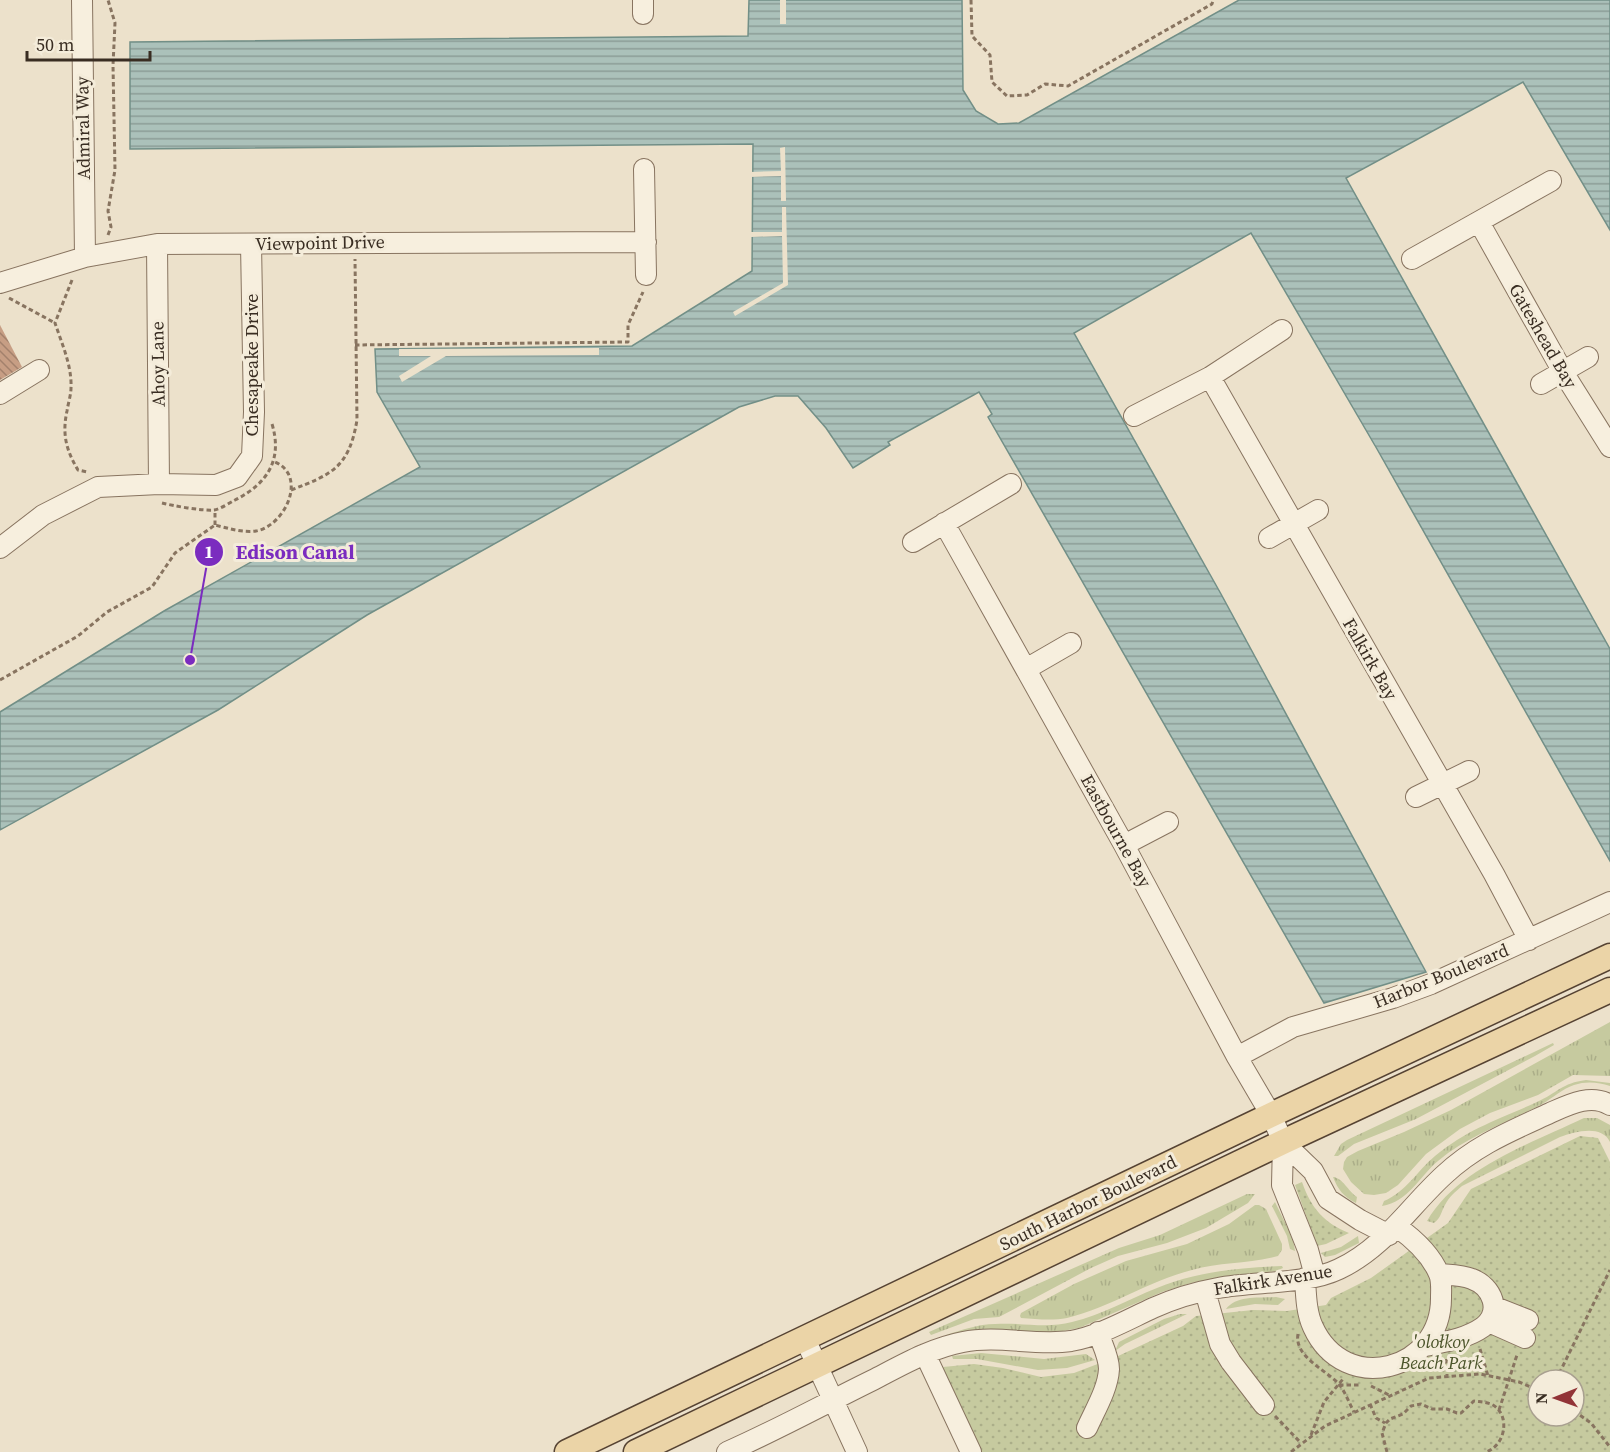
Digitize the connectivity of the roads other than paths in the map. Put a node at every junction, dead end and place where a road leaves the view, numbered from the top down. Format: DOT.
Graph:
graph roads {
  1 [pos="82,0"];
  2 [pos="644,169"];
  3 [pos="1551,181"];
  4 [pos="1479,222"];
  5 [pos="646,242"];
  6 [pos="157,244"];
  7 [pos="251,244"];
  8 [pos="85,256"];
  9 [pos="1412,259"];
  10 [pos="646,276"];
  11 [pos="4,290"];
  12 [pos="1282,330"];
  13 [pos="1588,357"];
  14 [pos="39,370"];
  15 [pos="1563,372"];
  16 [pos="1210,377"];
  17 [pos="1541,384"];
  18 [pos="0,394"];
  19 [pos="1134,416"];
  20 [pos="1610,447"];
  21 [pos="154,484"];
  22 [pos="1011,484"];
  23 [pos="1318,510"];
  24 [pos="944,523"];
  25 [pos="1293,524"];
  26 [pos="1269,538"];
  27 [pos="913,542"];
  28 [pos="0,548"];
  29 [pos="1071,643"];
  30 [pos="1026,669"];
  31 [pos="1469,771"];
  32 [pos="1441,783"];
  33 [pos="1416,797"];
  34 [pos="1168,822"];
  35 [pos="1124,845"];
  36 [pos="1610,902"];
  37 [pos="1529,940"];
  38 [pos="1610,956"];
  39 [pos="1610,990"];
  40 [pos="1237,1057"];
  41 [pos="1610,1105"];
  42 [pos="1271,1115"];
  43 [pos="1283,1142"];
  44 [pos="1393,1231"];
  45 [pos="1439,1274"];
  46 [pos="1310,1277"];
  47 [pos="1204,1291"];
  48 [pos="1485,1320"];
  49 [pos="1526,1329"];
  50 [pos="1098,1332"];
  51 [pos="805,1339"];
  52 [pos="1425,1346"];
  53 [pos="925,1354"];
  54 [pos="817,1366"];
  55 [pos="832,1400"];
  56 [pos="1264,1405"];
  57 [pos="1087,1428"];
  58 [pos="736,1450"];
  59 [pos="567,1452"];
  60 [pos="636,1452"];
  61 [pos="857,1452"];
  62 [pos="971,1452"];
  1 -- 8 [label="street, Admiral Way"];
  2 -- 5 [label="street"];
  3 -- 4 [label="street"];
  4 -- 9 [label="street"];
  4 -- 15 [label="street, Gateshead Bay"];
  5 -- 7 [label="street, Viewpoint Drive"];
  5 -- 10 [label="street"];
  6 -- 7 [label="street, Viewpoint Drive"];
  6 -- 8 [label="street, Viewpoint Drive"];
  6 -- 21 [label="street, Ahoy Lane"];
  7 -- 21 [label="street, Chesapeake Drive"];
  8 -- 11 [label="street, Viewpoint Drive"];
  12 -- 16 [label="street"];
  13 -- 15 [label="street"];
  14 -- 18 [label="street"];
  15 -- 17 [label="street"];
  15 -- 20 [label="street, Gateshead Bay"];
  16 -- 19 [label="street"];
  16 -- 25 [label="street, Falkirk Bay"];
  21 -- 28 [label="street, Chesapeake Drive"];
  22 -- 24 [label="street"];
  23 -- 25 [label="street"];
  24 -- 27 [label="street"];
  24 -- 30 [label="street, Eastbourne Bay"];
  25 -- 26 [label="street"];
  25 -- 32 [label="street, Falkirk Bay"];
  29 -- 30 [label="street"];
  30 -- 35 [label="street, Eastbourne Bay"];
  31 -- 32 [label="street"];
  32 -- 33 [label="street"];
  32 -- 37 [label="street, Falkirk Bay"];
  34 -- 35 [label="street"];
  35 -- 40 [label="street, Eastbourne Bay"];
  36 -- 37 [label="street, Harbor Boulevard"];
  37 -- 40 [label="street, Harbor Boulevard"];
  38 -- 42 [label="main road, South Harbor Boulevard"];
  39 -- 43 [label="main road, South Harbor Boulevard"];
  40 -- 42 [label="street, Eastbourne Bay"];
  41 -- 44 [label="street, Falkirk Avenue"];
  42 -- 43 [label="street, Eastbourne Bay"];
  42 -- 51 [label="main road, South Harbor Boulevard"];
  43 -- 44 [label="street, Eastbourne Bay"];
  43 -- 46 [label="street, Eastbourne Bay"];
  43 -- 54 [label="main road, South Harbor Boulevard"];
  44 -- 45 [label="street"];
  44 -- 46 [label="street, Falkirk Avenue"];
  45 -- 48 [label="street"];
  45 -- 52 [label="street"];
  46 -- 47 [label="street, Falkirk Avenue"];
  46 -- 52 [label="street"];
  47 -- 50 [label="street, Falkirk Avenue"];
  47 -- 56 [label="street"];
  48 -- 49 [label="street"];
  48 -- 52 [label="street"];
  50 -- 53 [label="street, Falkirk Avenue"];
  50 -- 57 [label="street"];
  51 -- 54 [label="street"];
  51 -- 59 [label="main road, South Harbor Boulevard"];
  53 -- 55 [label="street, Falkirk Avenue"];
  53 -- 62 [label="street"];
  54 -- 55 [label="street"];
  54 -- 60 [label="main road, South Harbor Boulevard"];
  55 -- 58 [label="street, Falkirk Avenue"];
  55 -- 61 [label="street"];
}
